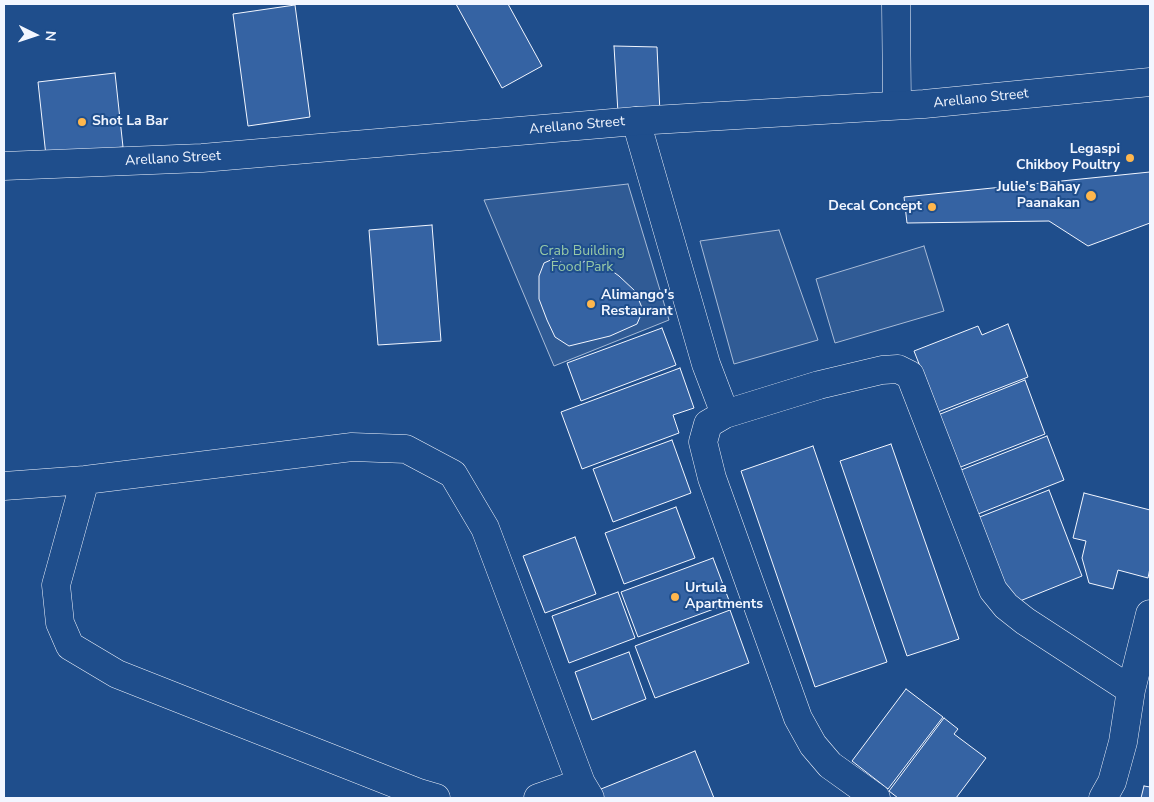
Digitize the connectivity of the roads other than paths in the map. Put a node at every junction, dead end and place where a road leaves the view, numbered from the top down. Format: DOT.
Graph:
graph roads {
  1 [pos="896,4"];
  2 [pos="1150,82"];
  3 [pos="897,105"];
  4 [pos="636,121"];
  5 [pos="4,166"];
  6 [pos="725,414"];
  7 [pos="85,480"];
  8 [pos="4,486"];
  9 [pos="1150,614"];
  10 [pos="1131,690"];
  11 [pos="586,791"];
  12 [pos="436,798"];
  13 [pos="538,798"];
  14 [pos="876,798"];
  15 [pos="1103,798"];
  1 -- 3 [label="main road"];
  2 -- 3 [label="main road, Arellano Street"];
  3 -- 4 [label="main road, Arellano Street"];
  4 -- 5 [label="main road, Arellano Street"];
  4 -- 6 [label="main road"];
  6 -- 10 [label="main road"];
  6 -- 14 [label="main road"];
  7 -- 8 [label="main road"];
  7 -- 11 [label="main road"];
  7 -- 12 [label="main road"];
  9 -- 10 [label="main road"];
  10 -- 15 [label="main road"];
  11 -- 13 [label="main road"];
}
